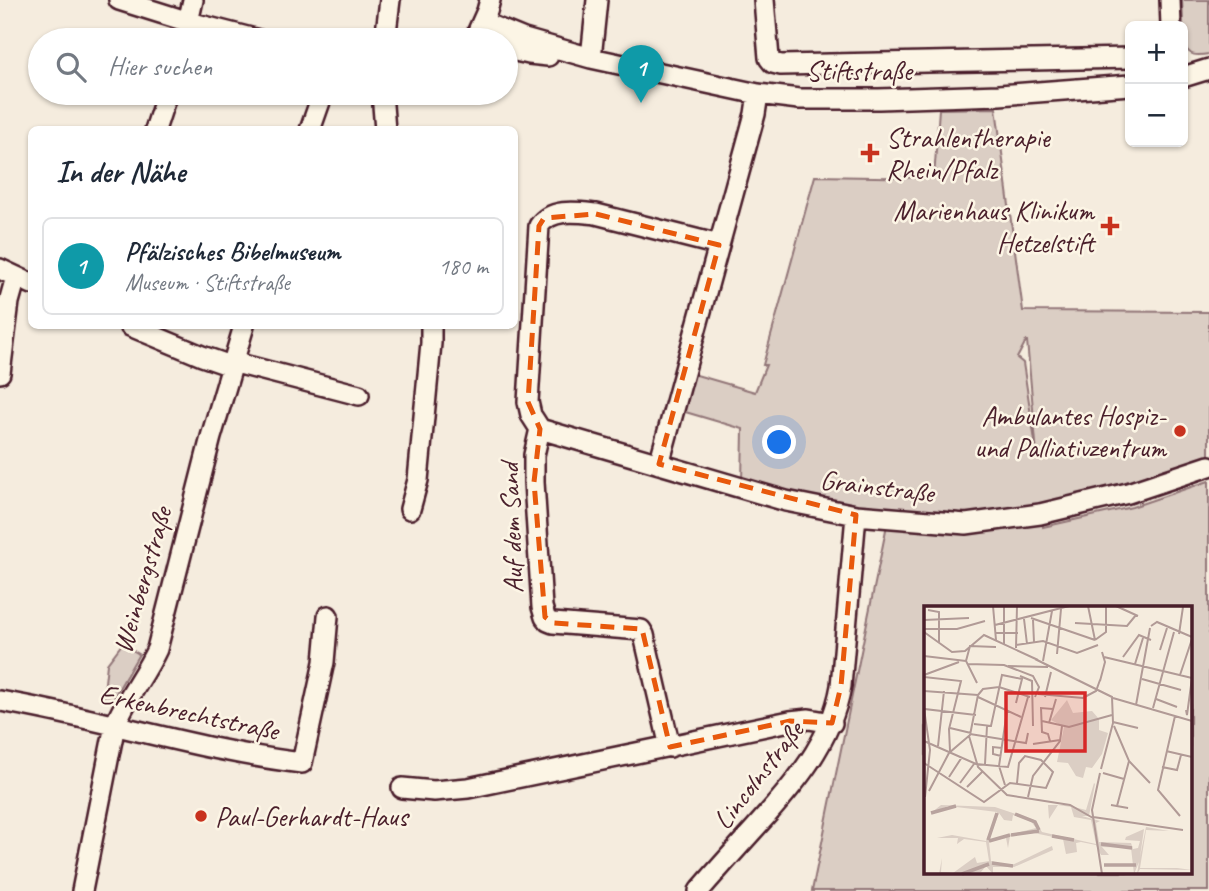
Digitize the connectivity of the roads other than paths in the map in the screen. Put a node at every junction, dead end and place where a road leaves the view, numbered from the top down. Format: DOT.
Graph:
graph roads {
  1 [pos="119,0"];
  2 [pos="193,0"];
  3 [pos="390,0"];
  4 [pos="490,0"];
  5 [pos="597,0"];
  6 [pos="764,0"];
  7 [pos="1170,0"];
  8 [pos="1171,21"];
  9 [pos="180,28"];
  10 [pos="187,28"];
  11 [pos="387,28"];
  12 [pos="479,28"];
  13 [pos="518,38"];
  14 [pos="518,51"];
  15 [pos="529,54"];
  16 [pos="518,55"];
  17 [pos="591,58"];
  18 [pos="1125,58"];
  19 [pos="1209,69"];
  20 [pos="1188,75"];
  21 [pos="1125,85"];
  22 [pos="758,94"];
  23 [pos="163,105"];
  24 [pos="319,105"];
  25 [pos="383,105"];
  26 [pos="156,126"];
  27 [pos="311,126"];
  28 [pos="385,126"];
  29 [pos="719,245"];
  30 [pos="16,277"];
  31 [pos="137,329"];
  32 [pos="243,329"];
  33 [pos="431,329"];
  34 [pos="232,364"];
  35 [pos="0,373"];
  36 [pos="359,395"];
  37 [pos="540,429"];
  38 [pos="659,464"];
  39 [pos="1209,466"];
  40 [pos="410,509"];
  41 [pos="856,515"];
  42 [pos="328,616"];
  43 [pos="0,701"];
  44 [pos="832,723"];
  45 [pos="115,724"];
  46 [pos="670,747"];
  47 [pos="402,789"];
  48 [pos="82,891"];
  49 [pos="699,891"];
  1 -- 9 [label="street"];
  2 -- 10 [label="street"];
  3 -- 11 [label="street"];
  4 -- 12 [label="street"];
  5 -- 17 [label="street"];
  6 -- 18 [label="street"];
  7 -- 8 [label="street"];
  13 -- 17 [label="street, Stiftstraße"];
  14 -- 15 [label="street, Stiftstraße"];
  15 -- 16 [label="street, Stiftstraße"];
  15 -- 17 [label="street, Stiftstraße"];
  17 -- 22 [label="street, Stiftstraße"];
  19 -- 20 [label="street"];
  21 -- 22 [label="street, Stiftstraße"];
  22 -- 29 [label="street"];
  23 -- 26 [label="street"];
  24 -- 27 [label="street"];
  25 -- 28 [label="street"];
  29 -- 37 [label="street"];
  29 -- 38 [label="street"];
  30 -- 35 [label="street"];
  31 -- 34 [label="street"];
  32 -- 34 [label="street, Weinbergstraße"];
  33 -- 40 [label="street"];
  34 -- 36 [label="street"];
  34 -- 45 [label="street, Weinbergstraße"];
  37 -- 38 [label="street, Grainstraße"];
  37 -- 46 [label="street, Auf dem Sand"];
  38 -- 41 [label="street, Grainstraße"];
  39 -- 41 [label="street, Grainstraße"];
  41 -- 44 [label="street, Lincolnstraße"];
  42 -- 45 [label="street, Erkenbrechtstraße"];
  43 -- 45 [label="street, Erkenbrechtstraße"];
  44 -- 46 [label="street"];
  44 -- 49 [label="street, Lincolnstraße"];
  45 -- 48 [label="street, Weinbergstraße"];
  46 -- 47 [label="street"];
}
